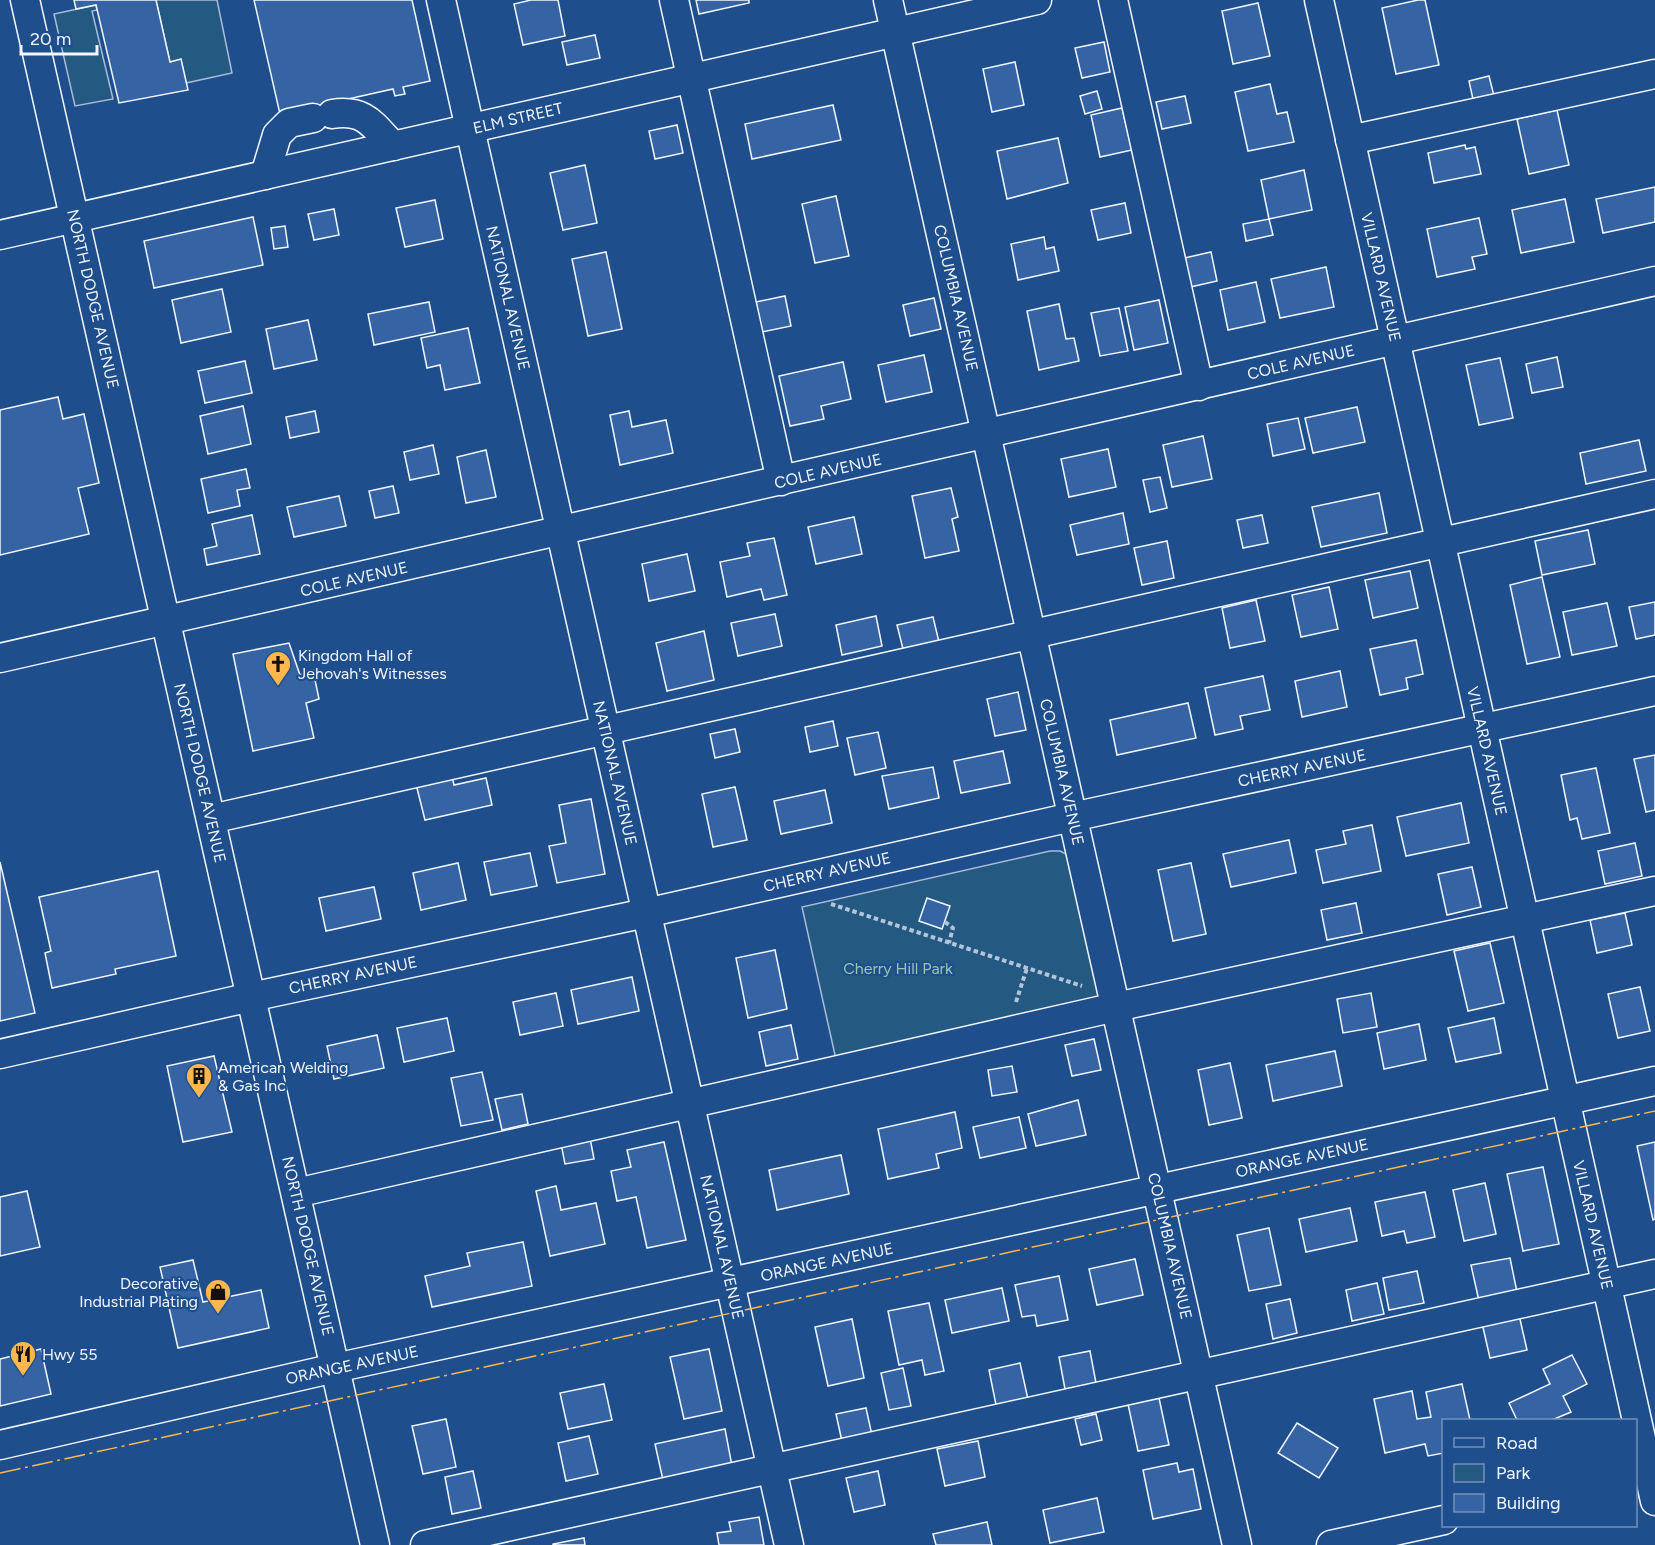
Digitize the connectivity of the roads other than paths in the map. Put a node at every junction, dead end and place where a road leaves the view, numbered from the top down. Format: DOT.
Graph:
graph roads {
  1 [pos="26,0"];
  2 [pos="441,0"];
  3 [pos="674,0"];
  4 [pos="888,0"];
  5 [pos="1037,0"];
  6 [pos="1113,0"];
  7 [pos="1319,0"];
  8 [pos="895,32"];
  9 [pos="1655,74"];
  10 [pos="691,79"];
  11 [pos="470,129"];
  12 [pos="1350,140"];
  13 [pos="393,146"];
  14 [pos="265,175"];
  15 [pos="75,218"];
  16 [pos="0,235"];
  17 [pos="1655,281"];
  18 [pos="1395,340"];
  19 [pos="1198,386"];
  20 [pos="987,435"];
  21 [pos="781,482"];
  22 [pos="1655,494"];
  23 [pos="561,532"];
  24 [pos="1440,543"];
  25 [pos="166,622"];
  26 [pos="1031,635"];
  27 [pos="0,658"];
  28 [pos="1655,691"];
  29 [pos="1482,730"];
  30 [pos="605,732"];
  31 [pos="1072,817"];
  32 [pos="211,819"];
  33 [pos="1655,891"];
  34 [pos="646,914"];
  35 [pos="1524,919"];
  36 [pos="251,997"];
  37 [pos="1116,1007"];
  38 [pos="0,1054"];
  39 [pos="1655,1081"];
  40 [pos="1566,1101"];
  41 [pos="690,1104"];
  42 [pos="1158,1189"];
  43 [pos="296,1193"];
  44 [pos="1655,1274"];
  45 [pos="730,1284"];
  46 [pos="1606,1285"];
  47 [pos="335,1368"];
  48 [pos="1199,1375"];
  49 [pos="1635,1419"];
  50 [pos="1637,1427"];
  51 [pos="0,1445"];
  52 [pos="772,1469"];
  53 [pos="1649,1482"];
  54 [pos="1442,1520"];
  55 [pos="375,1545"];
  56 [pos="425,1545"];
  57 [pos="789,1545"];
  58 [pos="1237,1545"];
  59 [pos="1331,1545"];
  1 -- 15 [label="street, NORTH DODGE AVENUE"];
  2 -- 11 [label="street, NATIONAL AVENUE"];
  3 -- 10 [label="street"];
  4 -- 8 [label="street, COLUMBIA AVENUE"];
  5 -- 8 [label="street, ELM STREET"];
  6 -- 19 [label="street"];
  7 -- 12 [label="street, VILLARD AVENUE"];
  8 -- 10 [label="street, ELM STREET"];
  8 -- 20 [label="street, COLUMBIA AVENUE"];
  9 -- 12 [label="street"];
  10 -- 11 [label="street, ELM STREET"];
  10 -- 21 [label="street"];
  11 -- 13 [label="street, ELM STREET"];
  11 -- 23 [label="street, NATIONAL AVENUE"];
  12 -- 18 [label="street, VILLARD AVENUE"];
  13 -- 14 [label="street, ELM STREET"];
  13 -- 14 [label="street"];
  14 -- 15 [label="street, ELM STREET"];
  15 -- 16 [label="street, ELM STREET"];
  15 -- 25 [label="street, NORTH DODGE AVENUE"];
  17 -- 18 [label="street, COLE AVENUE"];
  18 -- 19 [label="street, COLE AVENUE"];
  18 -- 24 [label="street, VILLARD AVENUE"];
  19 -- 20 [label="street, COLE AVENUE"];
  20 -- 21 [label="street, COLE AVENUE"];
  20 -- 26 [label="street, COLUMBIA AVENUE"];
  21 -- 23 [label="street, COLE AVENUE"];
  22 -- 24 [label="street"];
  23 -- 25 [label="street, COLE AVENUE"];
  23 -- 30 [label="street, NATIONAL AVENUE"];
  24 -- 26 [label="street"];
  24 -- 29 [label="street, VILLARD AVENUE"];
  25 -- 27 [label="street, COLE AVENUE"];
  25 -- 32 [label="street, NORTH DODGE AVENUE"];
  26 -- 30 [label="street"];
  26 -- 31 [label="street, COLUMBIA AVENUE"];
  28 -- 29 [label="street, CHERRY AVENUE"];
  29 -- 31 [label="street, CHERRY AVENUE"];
  29 -- 35 [label="street, VILLARD AVENUE"];
  30 -- 32 [label="street"];
  30 -- 34 [label="street, NATIONAL AVENUE"];
  31 -- 34 [label="street, CHERRY AVENUE"];
  31 -- 37 [label="street, COLUMBIA AVENUE"];
  32 -- 36 [label="street, NORTH DODGE AVENUE"];
  33 -- 35 [label="street"];
  34 -- 36 [label="street, CHERRY AVENUE"];
  34 -- 41 [label="street, NATIONAL AVENUE"];
  35 -- 37 [label="street"];
  35 -- 40 [label="street, VILLARD AVENUE"];
  36 -- 38 [label="street, CHERRY AVENUE"];
  36 -- 43 [label="street, NORTH DODGE AVENUE"];
  37 -- 41 [label="street"];
  37 -- 42 [label="street, COLUMBIA AVENUE"];
  39 -- 40 [label="street, ORANGE AVENUE"];
  40 -- 42 [label="street, ORANGE AVENUE"];
  40 -- 46 [label="street, VILLARD AVENUE"];
  41 -- 43 [label="street"];
  41 -- 45 [label="street, NATIONAL AVENUE"];
  42 -- 45 [label="street, ORANGE AVENUE"];
  42 -- 48 [label="street, COLUMBIA AVENUE"];
  43 -- 47 [label="street, NORTH DODGE AVENUE"];
  44 -- 46 [label="street"];
  45 -- 47 [label="street, ORANGE AVENUE"];
  45 -- 52 [label="street, NATIONAL AVENUE"];
  46 -- 48 [label="street"];
  46 -- 49 [label="street, VILLARD AVENUE"];
  47 -- 51 [label="street, ORANGE AVENUE"];
  47 -- 55 [label="street, NORTH DODGE AVENUE"];
  48 -- 52 [label="street"];
  48 -- 58 [label="street, COLUMBIA AVENUE"];
  50 -- 53 [label="street, VILLARD AVENUE"];
  52 -- 56 [label="street"];
  52 -- 57 [label="street, NATIONAL AVENUE"];
  54 -- 59 [label="street"];
}
